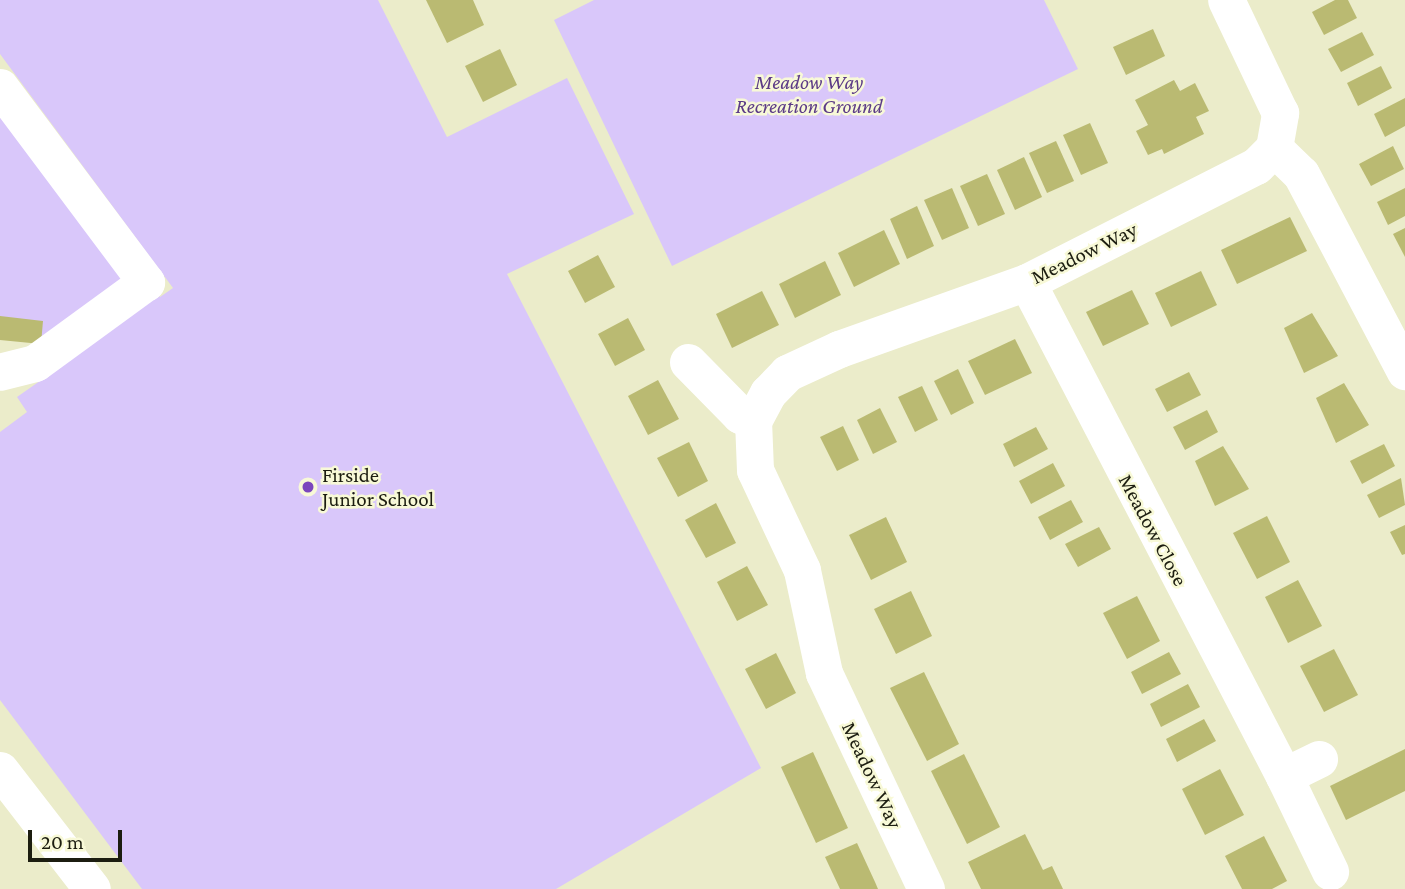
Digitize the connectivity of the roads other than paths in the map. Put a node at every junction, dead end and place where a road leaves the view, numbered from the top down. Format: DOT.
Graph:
graph roads {
  1 [pos="1226,0"];
  2 [pos="0,87"];
  3 [pos="1274,148"];
  4 [pos="1027,282"];
  5 [pos="688,362"];
  6 [pos="0,372"];
  7 [pos="1405,372"];
  8 [pos="753,421"];
  9 [pos="1319,759"];
  10 [pos="0,770"];
  11 [pos="1284,776"];
  12 [pos="1330,870"];
  13 [pos="92,889"];
  14 [pos="926,889"];
  1 -- 3 [label="street"];
  2 -- 6 [label="street"];
  3 -- 4 [label="street, Meadow Way"];
  3 -- 7 [label="street"];
  4 -- 8 [label="street, Meadow Way"];
  4 -- 11 [label="street, Meadow Close"];
  5 -- 8 [label="street"];
  8 -- 14 [label="street, Meadow Way"];
  9 -- 11 [label="street"];
  10 -- 13 [label="street"];
  11 -- 12 [label="street, Meadow Close"];
}
